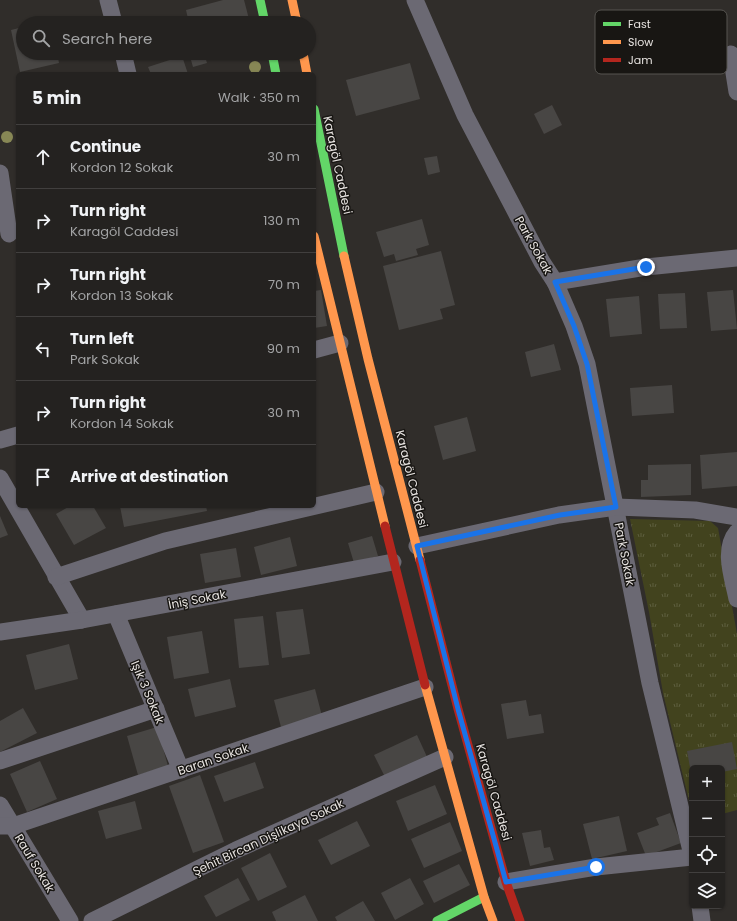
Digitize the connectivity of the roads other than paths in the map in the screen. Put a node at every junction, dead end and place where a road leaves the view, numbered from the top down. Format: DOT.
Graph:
graph roads {
  1 [pos="108,0"];
  2 [pos="260,0"];
  3 [pos="292,0"];
  4 [pos="415,0"];
  5 [pos="112,16"];
  6 [pos="263,16"];
  7 [pos="295,16"];
  8 [pos="731,54"];
  9 [pos="124,60"];
  10 [pos="273,60"];
  11 [pos="304,60"];
  12 [pos="127,72"];
  13 [pos="276,72"];
  14 [pos="307,72"];
  15 [pos="737,92"];
  16 [pos="316,118"];
  17 [pos="0,172"];
  18 [pos="9,234"];
  19 [pos="316,244"];
  20 [pos="737,258"];
  21 [pos="555,282"];
  22 [pos="340,343"];
  23 [pos="316,349"];
  24 [pos="16,435"];
  25 [pos="0,440"];
  26 [pos="0,478"];
  27 [pos="376,492"];
  28 [pos="316,506"];
  29 [pos="16,507"];
  30 [pos="616,507"];
  31 [pos="17,508"];
  32 [pos="307,508"];
  33 [pos="737,517"];
  34 [pos="737,532"];
  35 [pos="417,546"];
  36 [pos="393,562"];
  37 [pos="56,578"];
  38 [pos="737,599"];
  39 [pos="116,614"];
  40 [pos="82,620"];
  41 [pos="0,632"];
  42 [pos="424,688"];
  43 [pos="156,709"];
  44 [pos="445,757"];
  45 [pos="0,761"];
  46 [pos="181,770"];
  47 [pos="0,805"];
  48 [pos="6,826"];
  49 [pos="689,844"];
  50 [pos="689,856"];
  51 [pos="506,882"];
  52 [pos="484,897"];
  53 [pos="700,909"];
  54 [pos="70,921"];
  55 [pos="92,921"];
  56 [pos="437,921"];
  57 [pos="493,921"];
  58 [pos="520,921"];
  59 [pos="702,921"];
  1 -- 5 [label="street"];
  2 -- 6 [label="main road"];
  3 -- 7 [label="main road"];
  4 -- 21 [label="street, Park Sokak"];
  8 -- 15 [label="street"];
  9 -- 12 [label="street"];
  10 -- 13 [label="main road"];
  11 -- 14 [label="main road"];
  16 -- 35 [label="main road, Karagöl Caddesi"];
  17 -- 18 [label="street"];
  19 -- 22 [label="main road"];
  20 -- 21 [label="street"];
  21 -- 30 [label="street, Park Sokak"];
  22 -- 23 [label="street"];
  22 -- 27 [label="main road"];
  24 -- 25 [label="street"];
  26 -- 29 [label="street"];
  27 -- 28 [label="street"];
  27 -- 36 [label="main road"];
  30 -- 33 [label="street"];
  30 -- 35 [label="street"];
  30 -- 49 [label="street, Park Sokak"];
  31 -- 37 [label="street"];
  32 -- 37 [label="street"];
  34 -- 38 [label="street"];
  35 -- 51 [label="main road, Karagöl Caddesi"];
  36 -- 39 [label="street, İniş Sokak"];
  36 -- 42 [label="main road"];
  37 -- 40 [label="street"];
  39 -- 40 [label="street, İniş Sokak"];
  39 -- 43 [label="street, Işık 3 Sokak"];
  40 -- 41 [label="street, İniş Sokak"];
  42 -- 44 [label="main road"];
  42 -- 46 [label="street, Baran Sokak"];
  43 -- 45 [label="street"];
  43 -- 46 [label="street, Işık 3 Sokak"];
  44 -- 52 [label="main road"];
  44 -- 55 [label="street, Şehit Bircan Dişlikaya Sokak"];
  46 -- 48 [label="street, Baran Sokak"];
  47 -- 48 [label="street, Rauf Sokak"];
  48 -- 54 [label="street, Rauf Sokak"];
  50 -- 51 [label="street"];
  51 -- 58 [label="main road, Karagöl Caddesi"];
  52 -- 56 [label="main road"];
  52 -- 57 [label="main road"];
  53 -- 59 [label="street"];
}
